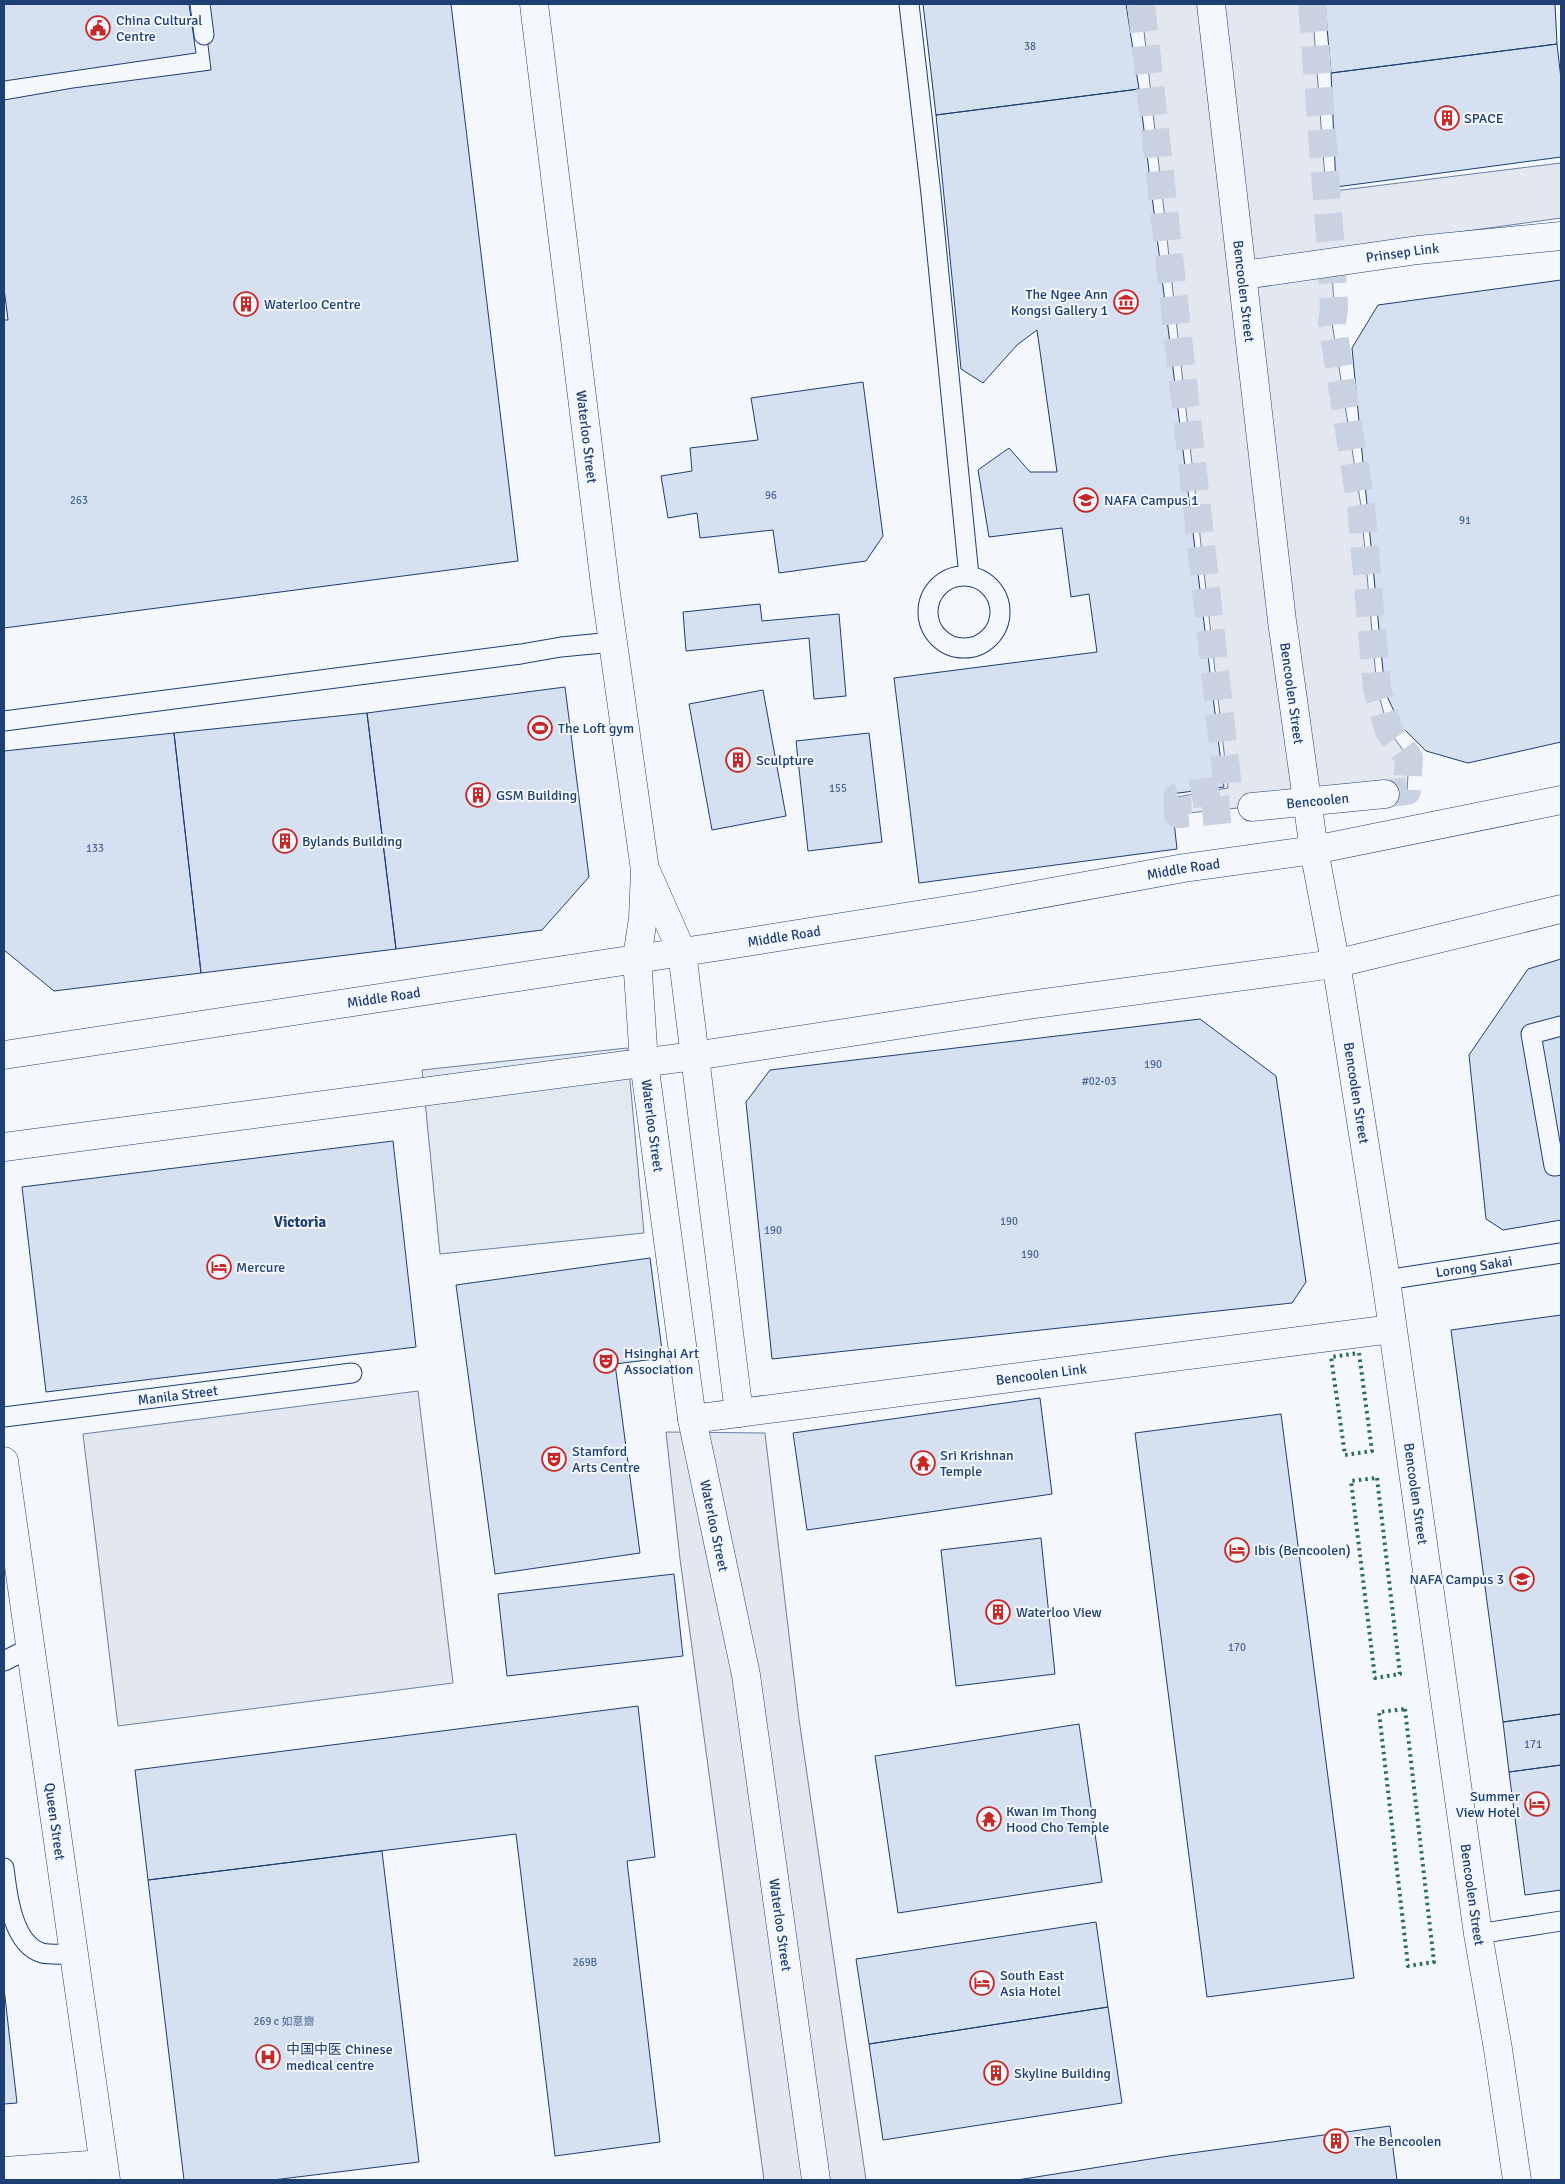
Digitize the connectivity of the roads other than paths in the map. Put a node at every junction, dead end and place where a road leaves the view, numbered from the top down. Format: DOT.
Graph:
graph roads {
  1 [pos="200,4"];
  2 [pos="534,4"];
  3 [pos="909,4"];
  4 [pos="1212,4"];
  5 [pos="204,35"];
  6 [pos="1561,236"];
  7 [pos="1244,275"];
  8 [pos="968,576"];
  9 [pos="613,642"];
  10 [pos="4,721"];
  11 [pos="1385,794"];
  12 [pos="1561,800"];
  13 [pos="1309,801"];
  14 [pos="1252,807"];
  15 [pos="1314,850"];
  16 [pos="645,870"];
  17 [pos="1561,910"];
  18 [pos="682,952"];
  19 [pos="637,958"];
  20 [pos="1334,964"];
  21 [pos="1561,1026"];
  22 [pos="4,1055"];
  23 [pos="694,1056"];
  24 [pos="644,1062"];
  25 [pos="4,1147"];
  26 [pos="1561,1165"];
  27 [pos="1561,1252"];
  28 [pos="1386,1280"];
  29 [pos="1392,1329"];
  30 [pos="352,1373"];
  31 [pos="739,1413"];
  32 [pos="4,1417"];
  33 [pos="692,1419"];
  34 [pos="4,1461"];
  35 [pos="30,1648"];
  36 [pos="4,1662"];
  37 [pos="4,1868"];
  38 [pos="1561,1921"];
  39 [pos="1478,1934"];
  40 [pos="73,1954"];
  41 [pos="4,2171"];
  42 [pos="104,2172"];
  43 [pos="816,2180"];
  44 [pos="1517,2180"];
  1 -- 5 [label="lane"];
  2 -- 9 [label="main road, Waterloo Street"];
  3 -- 8 [label="lane"];
  4 -- 7 [label="main road, Bencoolen Street"];
  6 -- 7 [label="main road, Prinsep Link"];
  7 -- 13 [label="main road, Bencoolen Street"];
  9 -- 10 [label="lane"];
  9 -- 16 [label="main road, Waterloo Street"];
  11 -- 13 [label="main road, Bencoolen"];
  12 -- 15 [label="main road, Middle Road"];
  13 -- 14 [label="main road, Bencoolen"];
  13 -- 15 [label="main road, Bencoolen Street"];
  15 -- 18 [label="main road, Middle Road"];
  15 -- 20 [label="main road, Bencoolen Street"];
  16 -- 18 [label="main road, Waterloo Street"];
  16 -- 19 [label="main road, Waterloo Street"];
  17 -- 20 [label="main road"];
  18 -- 19 [label="main road, Middle Road"];
  18 -- 23 [label="main road, Waterloo Street"];
  19 -- 22 [label="main road, Middle Road"];
  19 -- 24 [label="main road, Waterloo Street"];
  20 -- 23 [label="main road"];
  20 -- 28 [label="main road, Bencoolen Street"];
  21 -- 26 [label="lane"];
  23 -- 24 [label="main road"];
  23 -- 31 [label="main road, Waterloo Street"];
  24 -- 25 [label="main road"];
  24 -- 33 [label="main road, Waterloo Street"];
  27 -- 28 [label="lane, Lorong Sakai"];
  28 -- 29 [label="main road, Bencoolen Street"];
  29 -- 31 [label="main road, Bencoolen Link"];
  29 -- 39 [label="main road, Bencoolen Street"];
  30 -- 32 [label="lane, Manila Street"];
  31 -- 33 [label="main road, Bencoolen Link"];
  33 -- 43 [label="main road, Waterloo Street"];
  34 -- 35 [label="main road, Queen Street"];
  35 -- 36 [label="lane"];
  35 -- 40 [label="main road, Queen Street"];
  37 -- 40 [label="lane"];
  38 -- 39 [label="lane"];
  39 -- 44 [label="main road, Bencoolen Street"];
  40 -- 42 [label="main road, Queen Street"];
  41 -- 42 [label="main road"];
}
